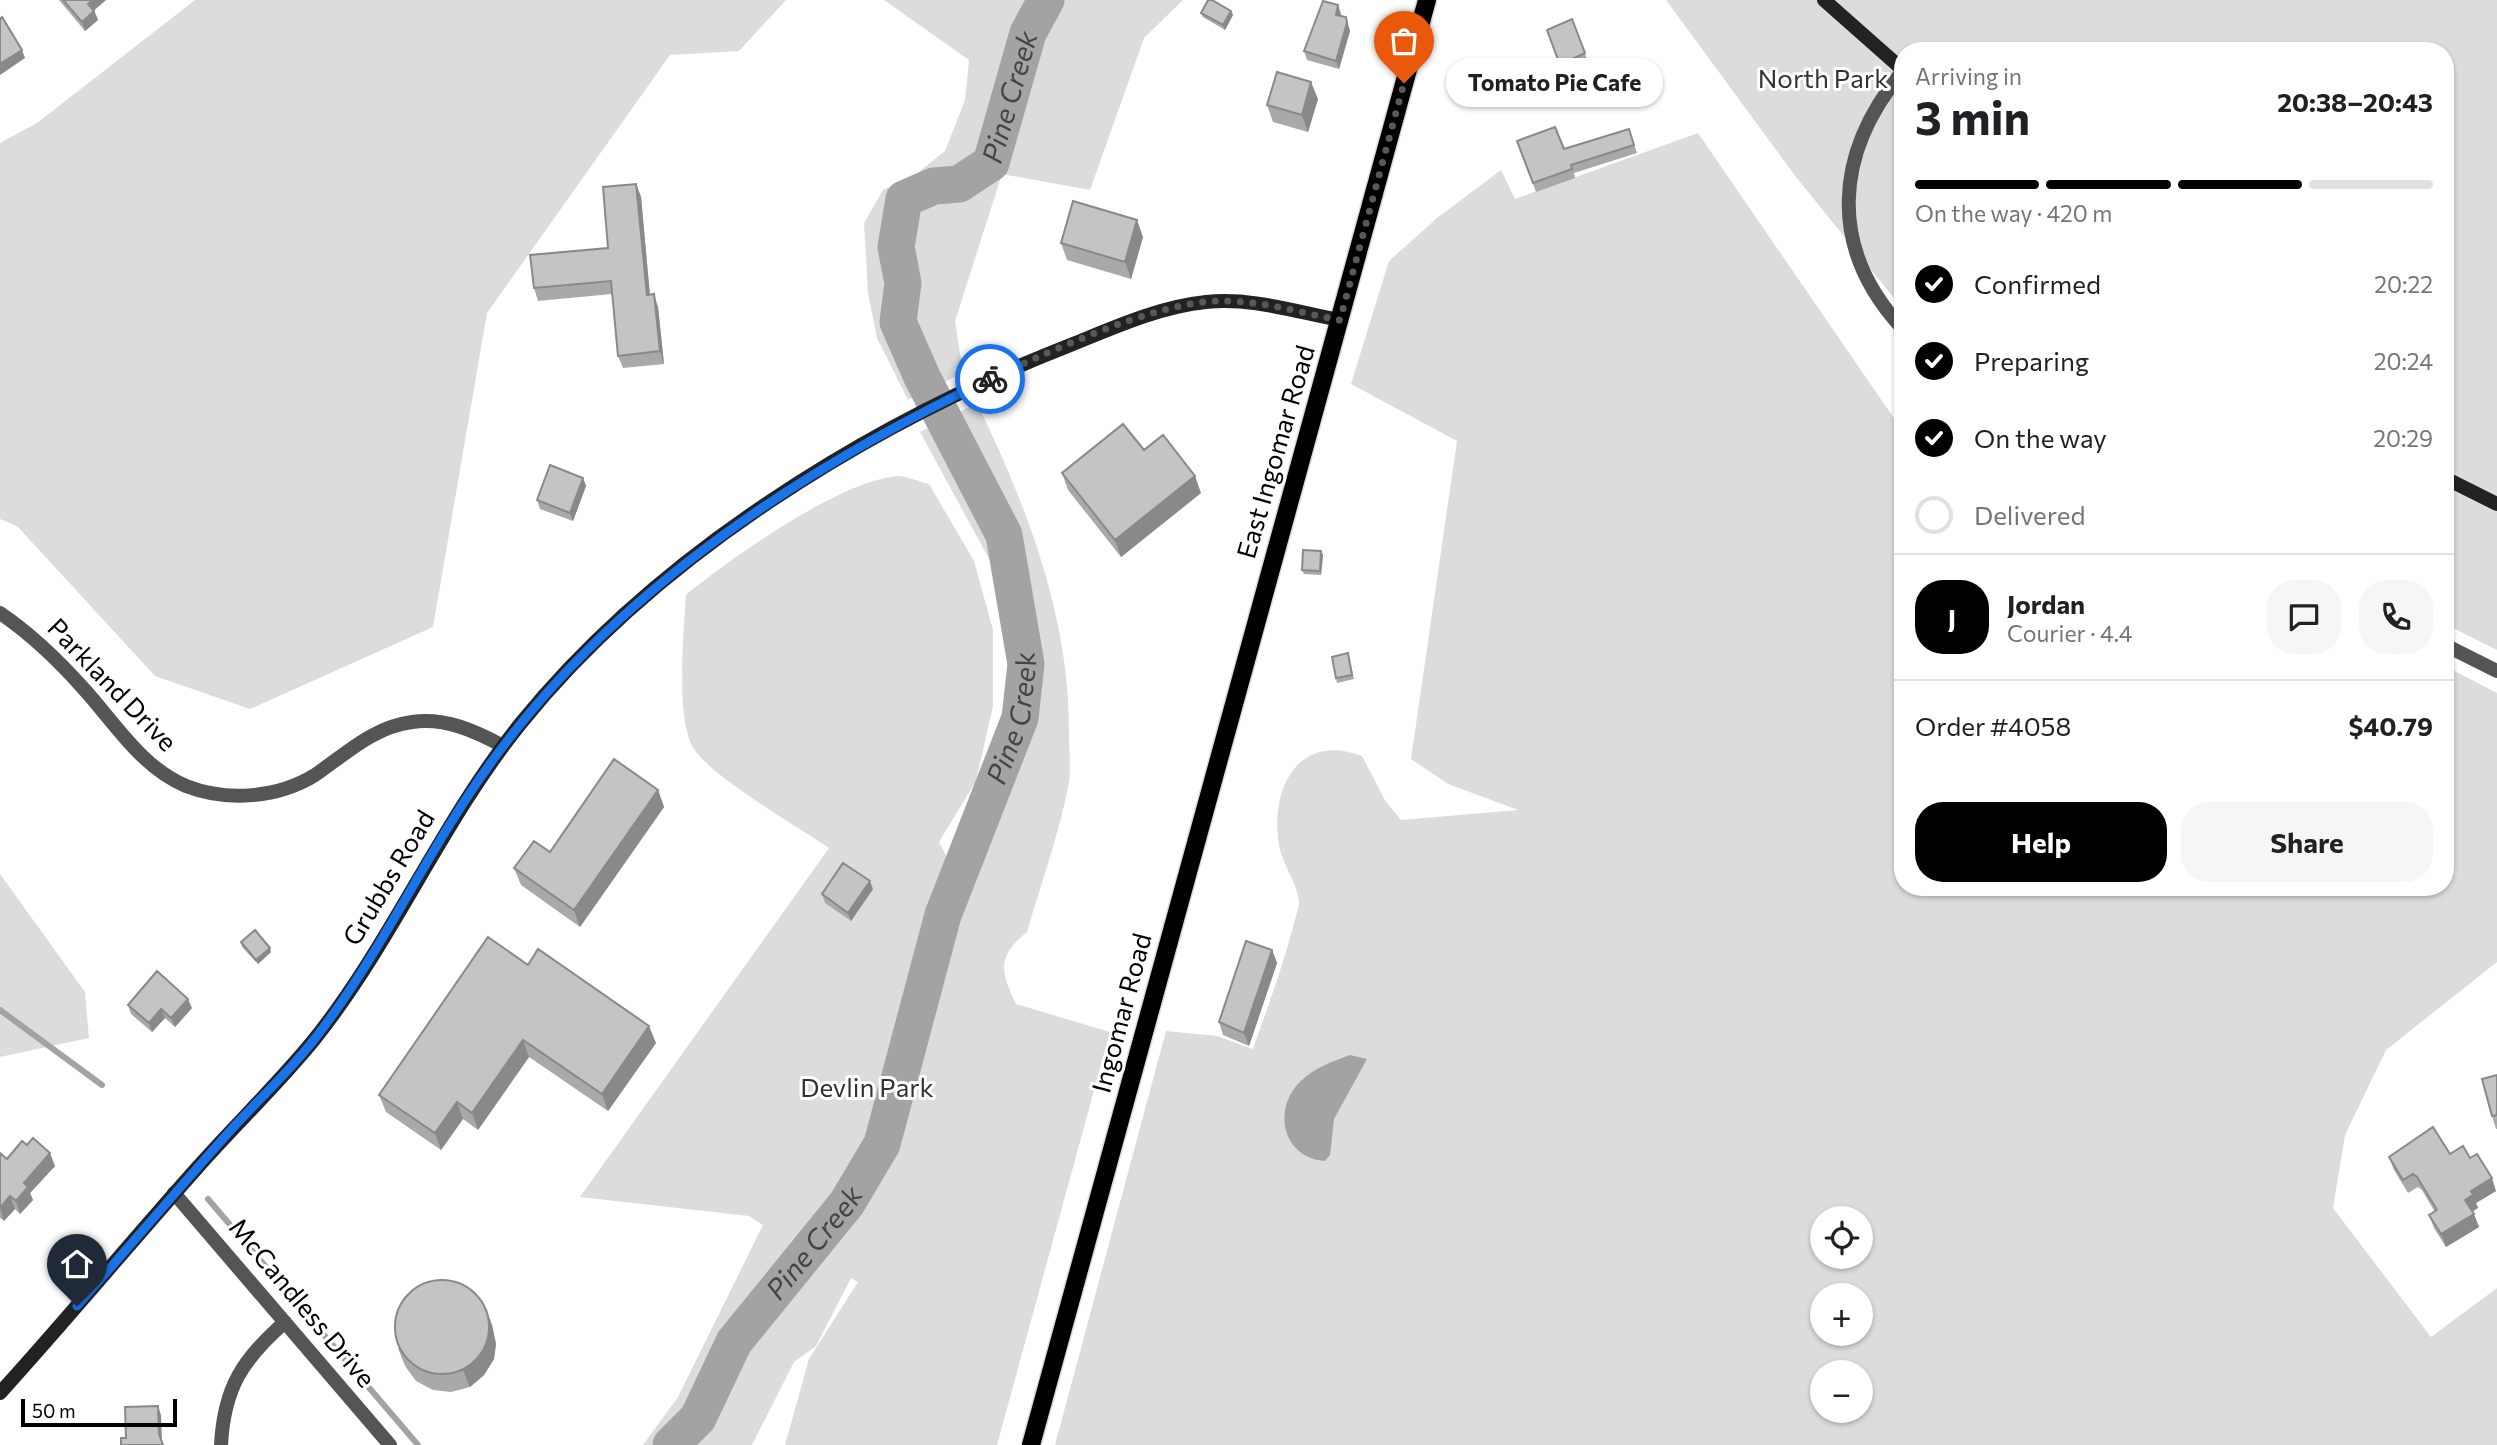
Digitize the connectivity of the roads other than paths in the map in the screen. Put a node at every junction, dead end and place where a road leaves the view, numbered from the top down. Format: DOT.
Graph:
graph roads {
  1 [pos="1427,0"];
  2 [pos="1824,0"];
  3 [pos="1894,64"];
  4 [pos="1894,83"];
  5 [pos="1894,318"];
  6 [pos="1340,320"];
  7 [pos="2454,482"];
  8 [pos="2497,504"];
  9 [pos="1264,594"];
  10 [pos="0,612"];
  11 [pos="2454,650"];
  12 [pos="2497,671"];
  13 [pos="503,746"];
  14 [pos="174,1193"];
  15 [pos="285,1322"];
  16 [pos="0,1393"];
  17 [pos="221,1445"];
  18 [pos="390,1445"];
  19 [pos="1031,1445"];
  1 -- 6 [label="main road, East Ingomar Road"];
  2 -- 3 [label="street"];
  4 -- 5 [label="street"];
  6 -- 9 [label="main road, East Ingomar Road"];
  6 -- 13 [label="street, Grubbs Road"];
  7 -- 8 [label="street"];
  9 -- 19 [label="main road, Ingomar Road"];
  10 -- 13 [label="street, Parkland Drive"];
  11 -- 12 [label="street"];
  13 -- 14 [label="street, Grubbs Road"];
  14 -- 15 [label="street, McCandless Drive"];
  14 -- 16 [label="street, Grubbs Road"];
  15 -- 17 [label="street"];
  15 -- 18 [label="street, McCandless Drive"];
}
